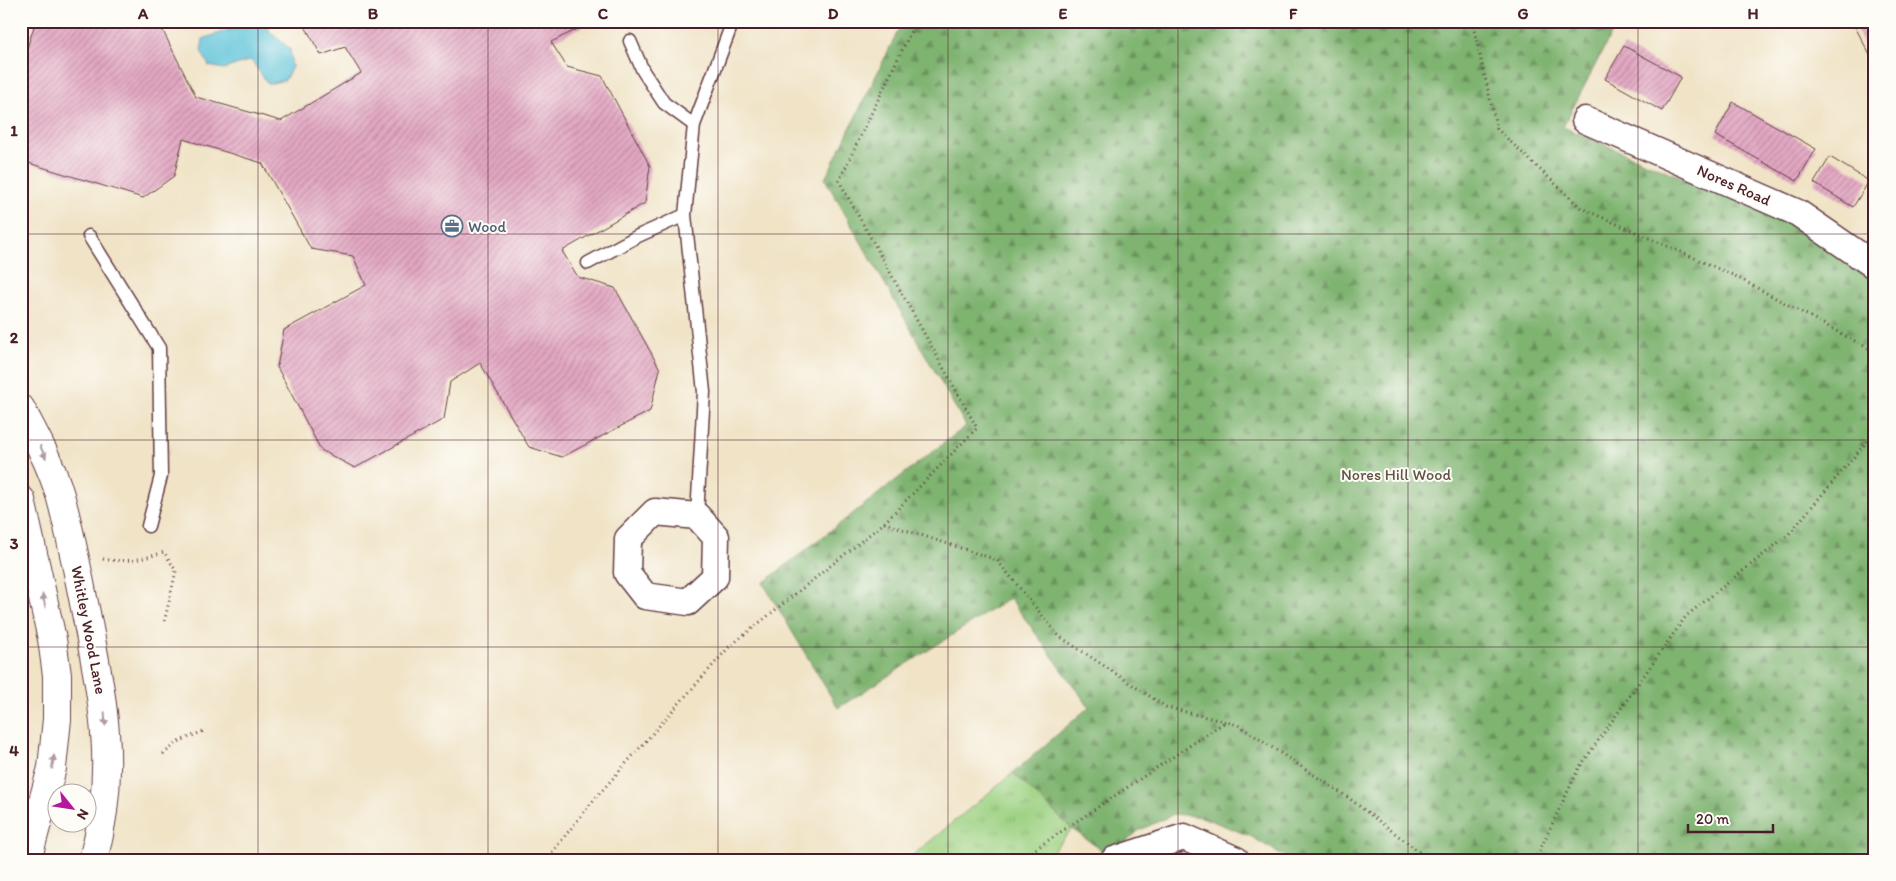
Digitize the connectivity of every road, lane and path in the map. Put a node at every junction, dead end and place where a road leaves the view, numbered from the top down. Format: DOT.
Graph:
graph roads {
  1 [pos="733,21"];
  2 [pos="916,21"];
  3 [pos="1472,21"];
  4 [pos="630,41"];
  5 [pos="1585,120"];
  6 [pos="694,125"];
  7 [pos="685,215"];
  8 [pos="89,236"];
  9 [pos="588,263"];
  10 [pos="1875,266"];
  11 [pos="1875,352"];
  12 [pos="21,409"];
  13 [pos="1875,432"];
  14 [pos="21,500"];
  15 [pos="697,516"];
  16 [pos="884,523"];
  17 [pos="148,526"];
  18 [pos="98,558"];
  19 [pos="164,623"];
  20 [pos="1225,722"];
  21 [pos="206,730"];
  22 [pos="163,754"];
  23 [pos="27,860"];
  24 [pos="93,860"];
  25 [pos="546,860"];
  26 [pos="1019,860"];
  27 [pos="1114,860"];
  28 [pos="1236,860"];
  29 [pos="1430,860"];
  30 [pos="1535,860"];
  1 -- 6 [label="lane"];
  2 -- 16 [label="path"];
  3 -- 11 [label="path"];
  4 -- 6 [label="lane"];
  5 -- 10 [label="street, Nores Road"];
  6 -- 7 [label="lane"];
  7 -- 9 [label="lane"];
  7 -- 15 [label="lane"];
  8 -- 17 [label="lane"];
  12 -- 24 [label="main road, Whitley Wood Lane, one-way"];
  13 -- 30 [label="path"];
  23 -- 14 [label="main road, one-way"];
  16 -- 20 [label="path"];
  16 -- 25 [label="path"];
  18 -- 19 [label="path"];
  20 -- 26 [label="path"];
  20 -- 29 [label="path"];
  21 -- 22 [label="path"];
  27 -- 28 [label="street"];
}
